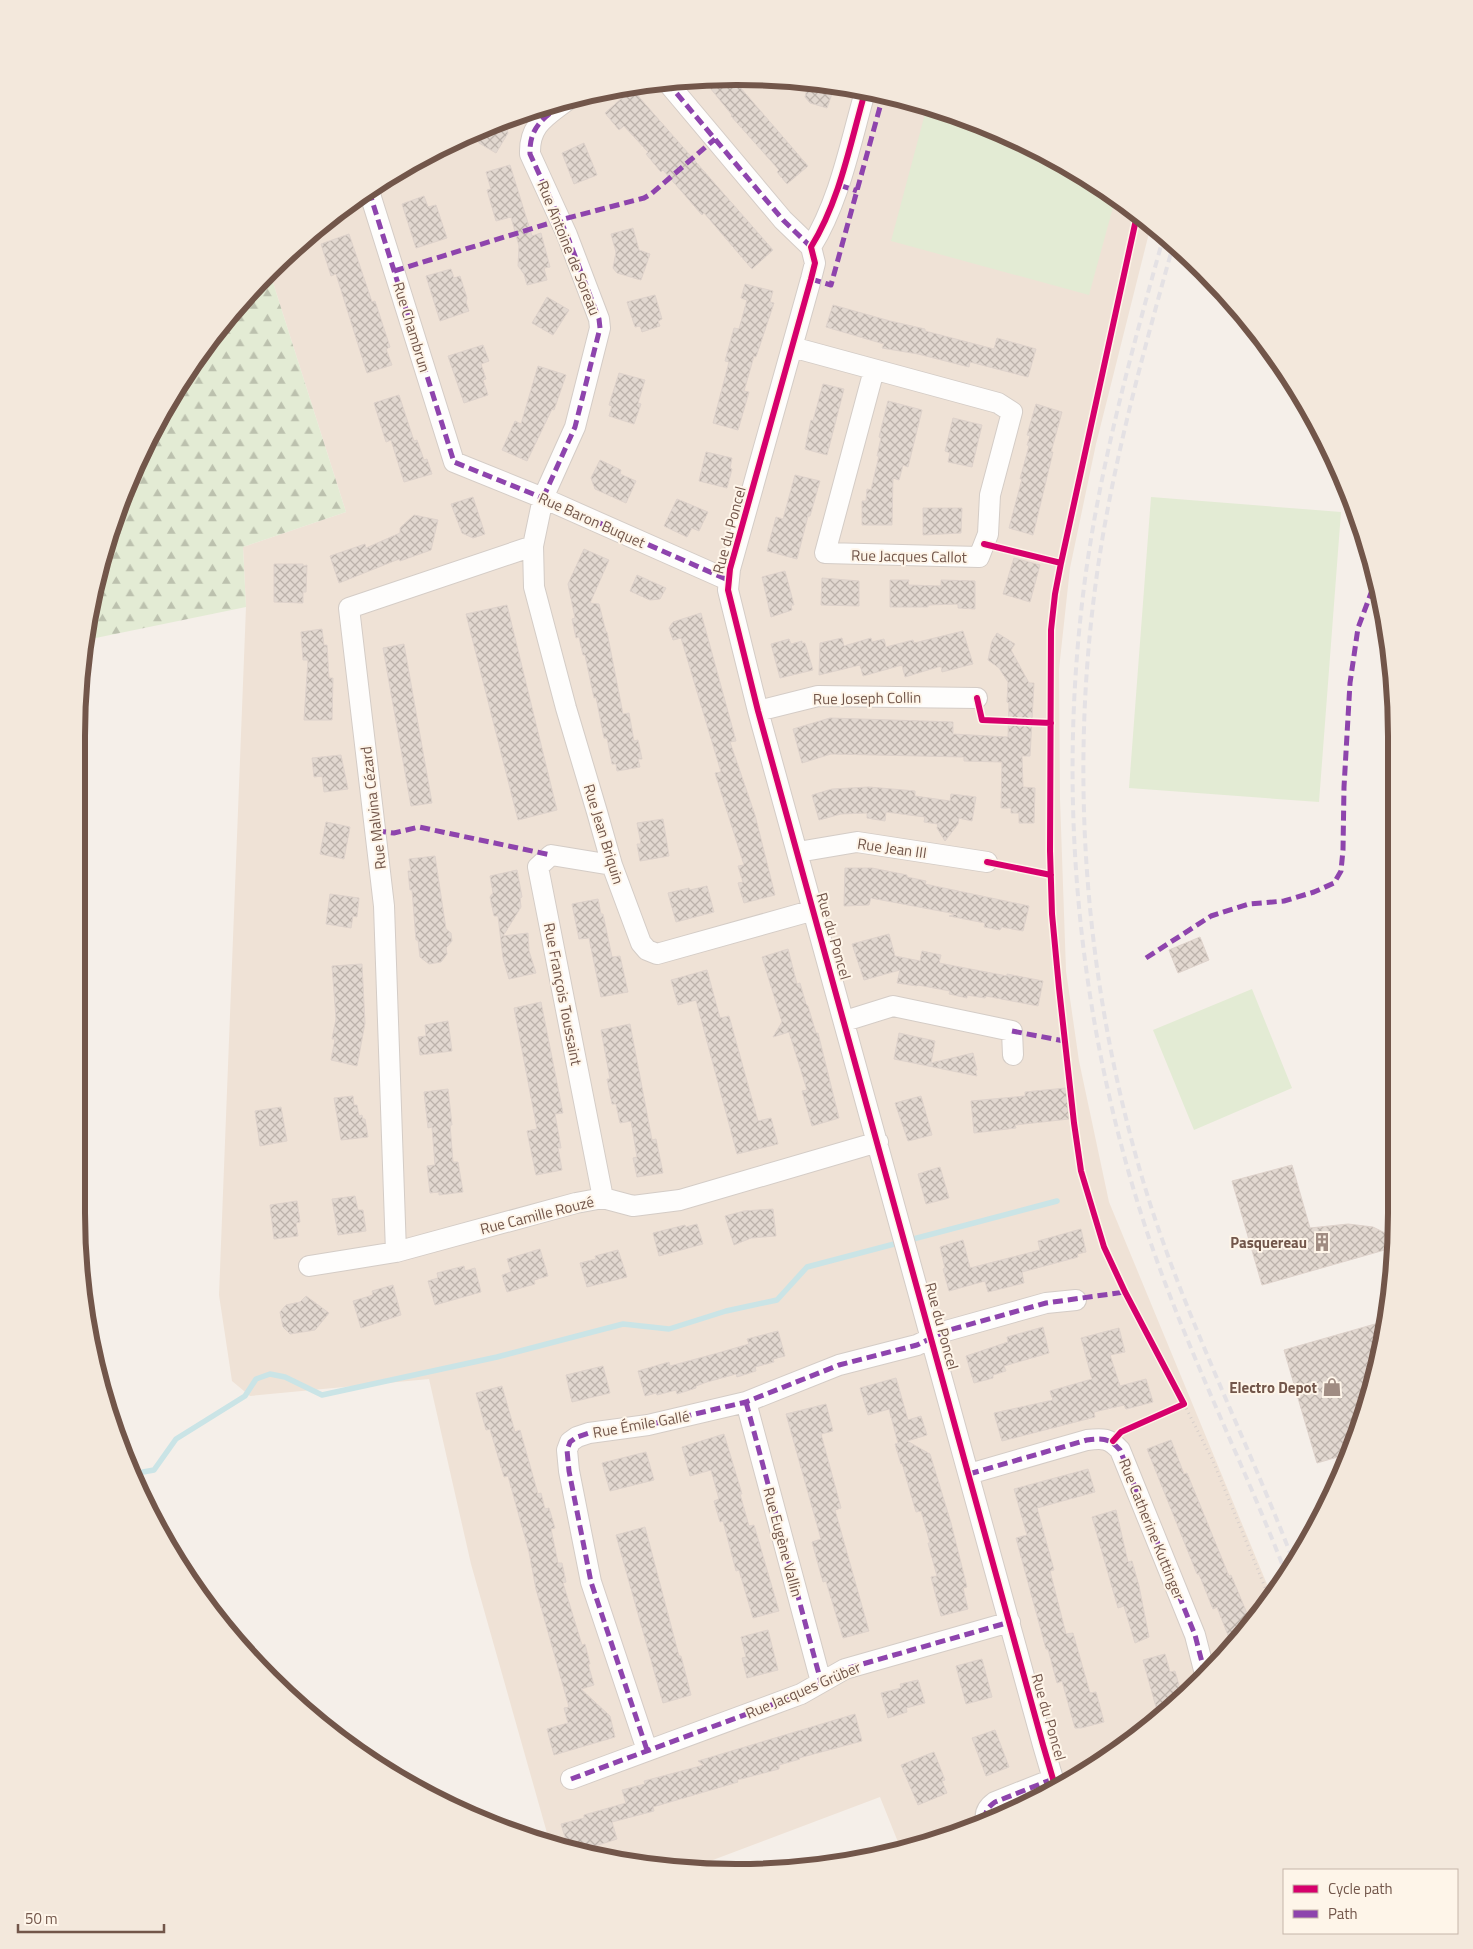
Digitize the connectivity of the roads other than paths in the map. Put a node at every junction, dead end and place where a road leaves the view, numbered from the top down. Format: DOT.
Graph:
graph roads {
  1 [pos="672,89"];
  2 [pos="863,98"];
  3 [pos="554,111"];
  4 [pos="371,198"];
  5 [pos="811,247"];
  6 [pos="792,347"];
  7 [pos="874,370"];
  8 [pos="454,462"];
  9 [pos="543,498"];
  10 [pos="533,546"];
  11 [pos="728,580"];
  12 [pos="977,698"];
  13 [pos="758,711"];
  14 [pos="798,852"];
  15 [pos="987,862"];
  16 [pos="612,866"];
  17 [pos="814,910"];
  18 [pos="845,1021"];
  19 [pos="1013,1055"];
  20 [pos="878,1142"];
  21 [pos="603,1198"];
  22 [pos="396,1252"];
  23 [pos="309,1266"];
  24 [pos="1076,1300"];
  25 [pos="932,1338"];
  26 [pos="746,1402"];
  27 [pos="969,1474"];
  28 [pos="1010,1622"];
  29 [pos="1202,1667"];
  30 [pos="821,1682"];
  31 [pos="647,1750"];
  32 [pos="571,1779"];
  33 [pos="1055,1781"];
  34 [pos="1044,1787"];
  35 [pos="986,1814"];
  1 -- 5 [label="street"];
  2 -- 5 [label="street"];
  3 -- 9 [label="street, Rue Antoine de Soreau"];
  4 -- 8 [label="street, Rue Chambrun"];
  5 -- 6 [label="street, Rue du Poncel"];
  6 -- 7 [label="street, Rue Jacques Callot"];
  6 -- 11 [label="street, Rue du Poncel"];
  7 -- 7 [label="street, Rue Jacques Callot"];
  8 -- 9 [label="street, Rue Baron Buquet"];
  9 -- 10 [label="street"];
  9 -- 11 [label="street, Rue Baron Buquet"];
  10 -- 16 [label="street, Rue Jean Briquin"];
  10 -- 22 [label="street, Rue Malvina Cézard"];
  11 -- 13 [label="street, Rue du Poncel"];
  12 -- 13 [label="street, Rue Joseph Collin"];
  13 -- 14 [label="street, Rue du Poncel"];
  14 -- 15 [label="street, Rue Jean III"];
  14 -- 17 [label="street, Rue du Poncel"];
  16 -- 17 [label="street, Rue Jean Briquin"];
  16 -- 21 [label="street, Rue François Toussaint"];
  17 -- 18 [label="street, Rue du Poncel"];
  18 -- 19 [label="street"];
  18 -- 20 [label="street, Rue du Poncel"];
  20 -- 21 [label="street, Rue Camille Rouzé"];
  20 -- 25 [label="street, Rue du Poncel"];
  21 -- 22 [label="street, Rue Camille Rouzé"];
  22 -- 23 [label="street, Rue Camille Rouzé"];
  24 -- 25 [label="street, Rue Émile Gallé"];
  25 -- 26 [label="street, Rue Émile Gallé"];
  25 -- 27 [label="street, Rue du Poncel"];
  26 -- 30 [label="street, Rue Eugène Vallin"];
  26 -- 31 [label="street, Rue Émile Gallé"];
  27 -- 28 [label="street, Rue du Poncel"];
  27 -- 29 [label="street, Rue Catherine Kuttinger"];
  28 -- 30 [label="street, Rue Jacques Grüber"];
  28 -- 33 [label="street, Rue du Poncel"];
  30 -- 31 [label="street, Rue Jacques Grüber"];
  31 -- 32 [label="street, Rue Jacques Grüber"];
  34 -- 35 [label="street"];
}
